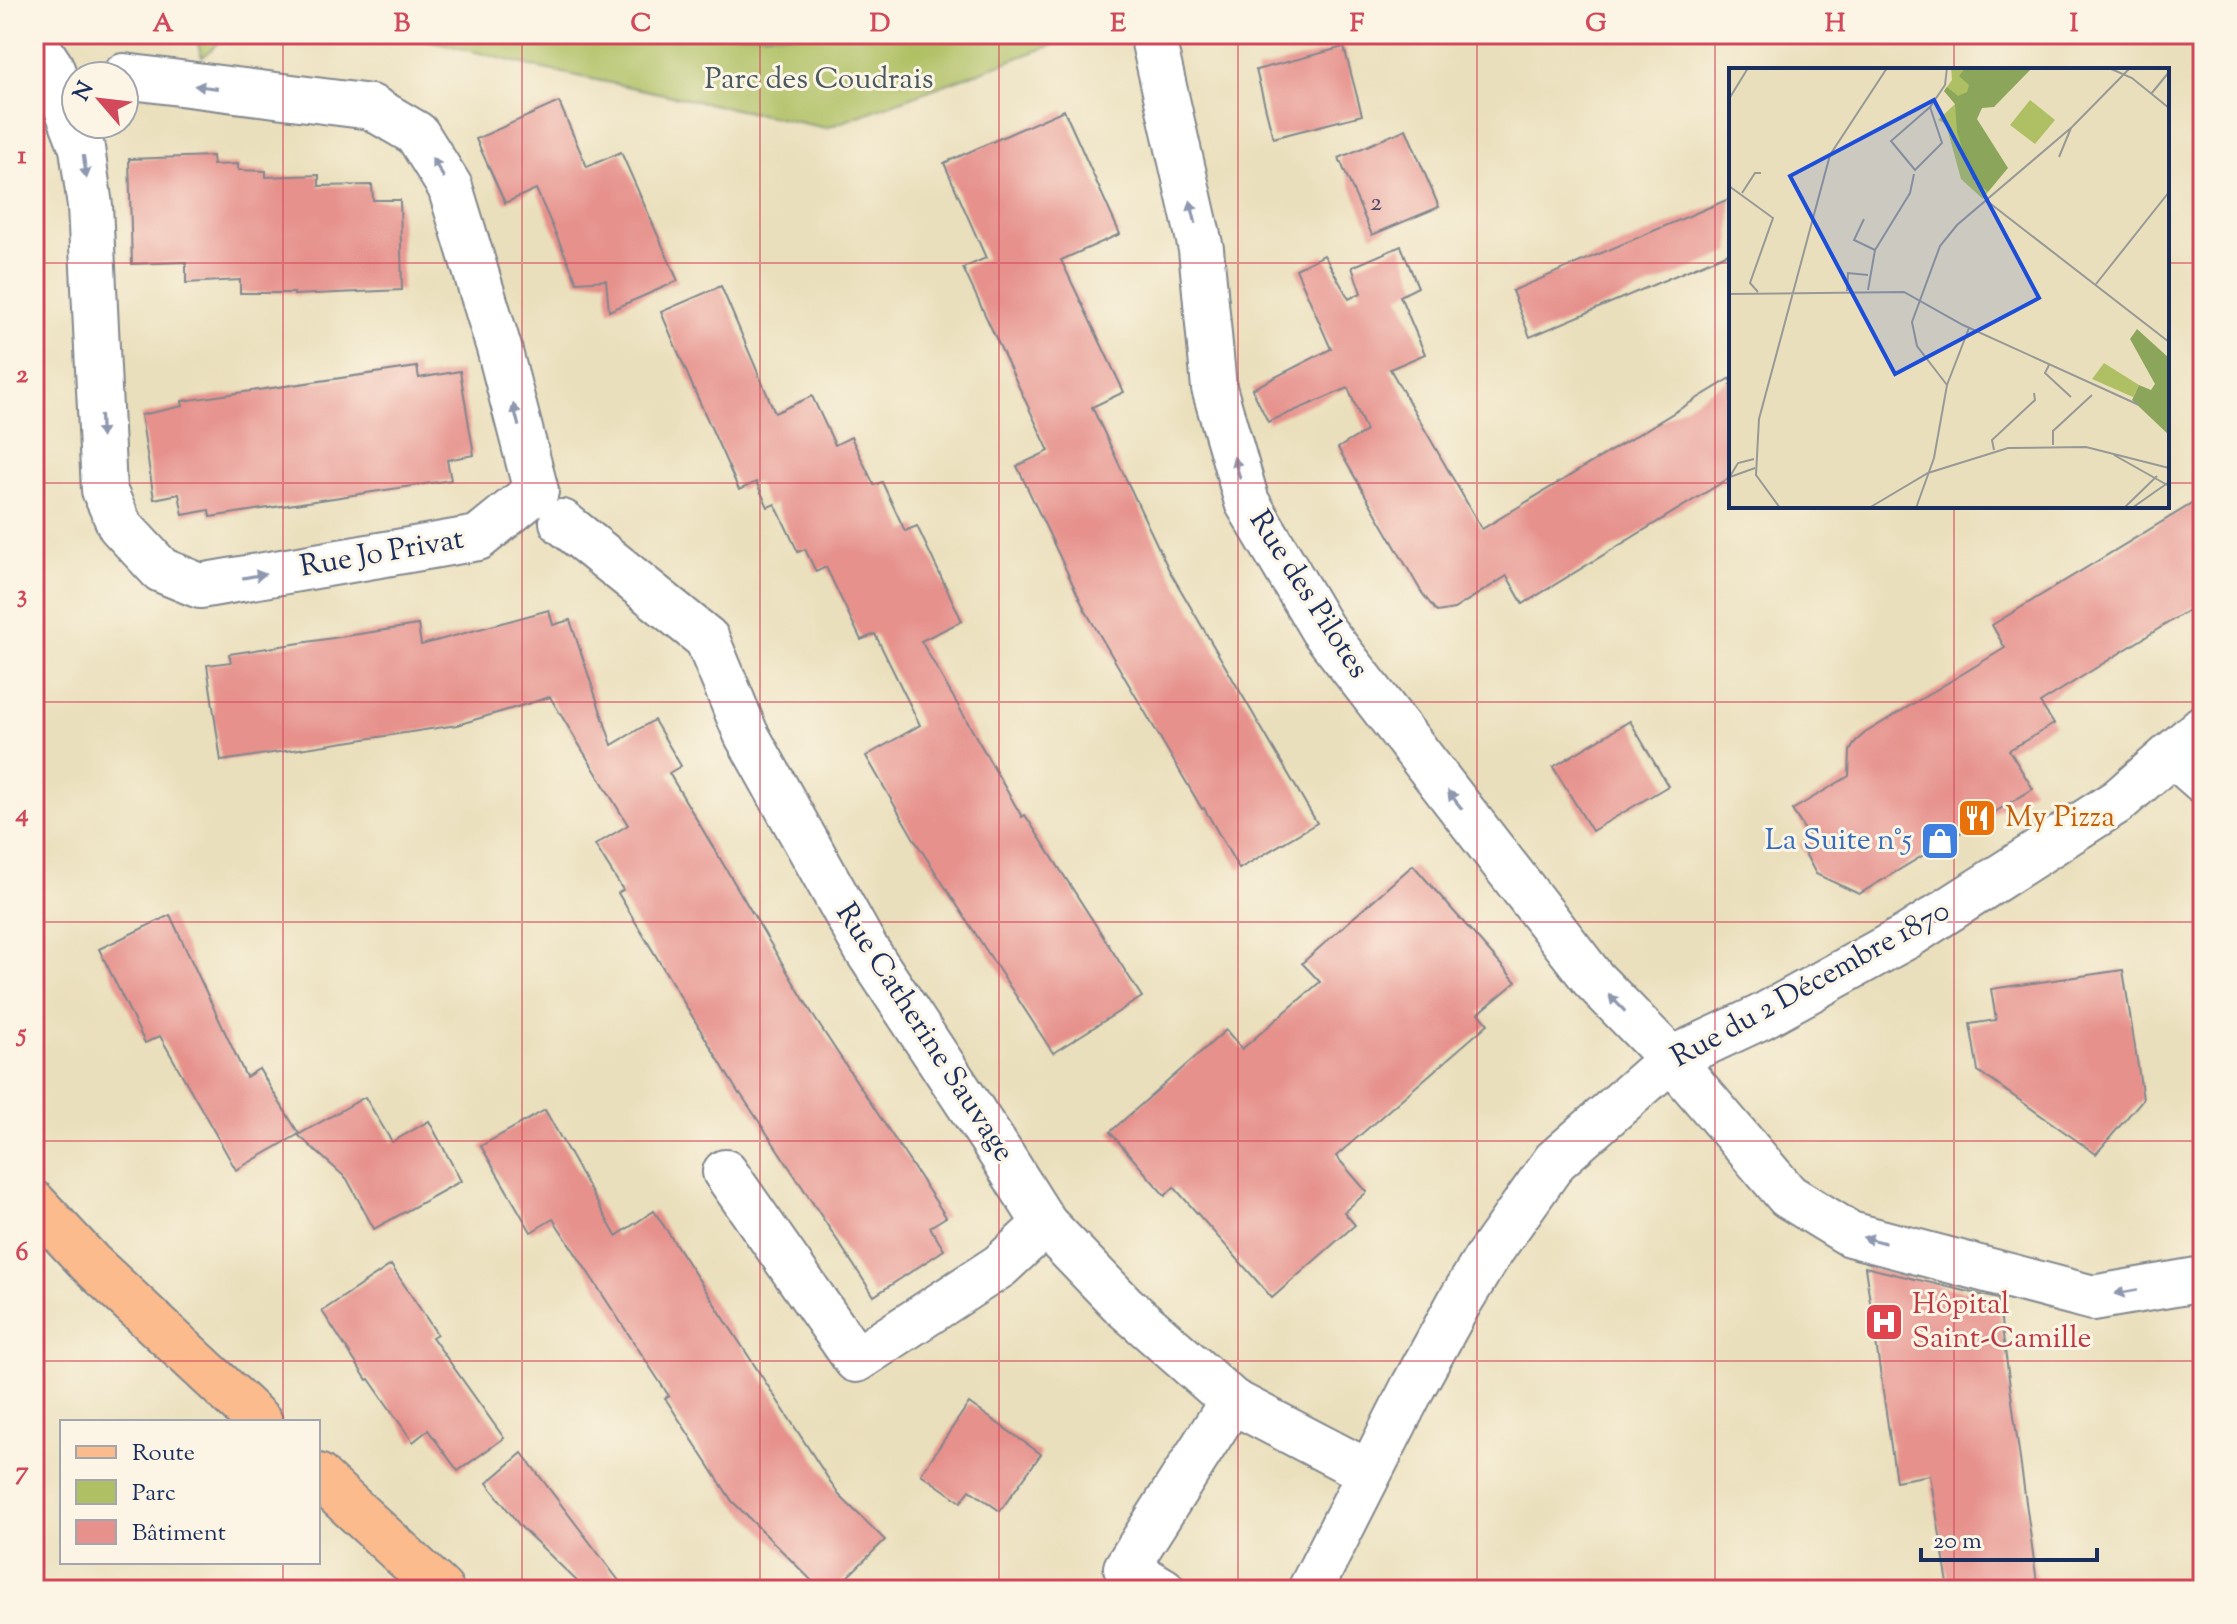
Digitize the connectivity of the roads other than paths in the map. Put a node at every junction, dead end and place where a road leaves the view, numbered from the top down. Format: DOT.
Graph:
graph roads {
  1 [pos="1152,34"];
  2 [pos="42,54"];
  3 [pos="64,60"];
  4 [pos="140,78"];
  5 [pos="60,96"];
  6 [pos="79,140"];
  7 [pos="562,522"];
  8 [pos="2193,754"];
  9 [pos="1671,1059"];
  10 [pos="725,1172"];
  11 [pos="34,1203"];
  12 [pos="1045,1224"];
  13 [pos="2203,1279"];
  14 [pos="1232,1401"];
  15 [pos="258,1420"];
  16 [pos="1368,1472"];
  17 [pos="320,1478"];
  18 [pos="1144,1579"];
  19 [pos="441,1590"];
  20 [pos="1310,1590"];
  9 -- 1 [label="street, Rue des Pilotes, one-way"];
  2 -- 3 [label="street, Rue Jo Privat"];
  2 -- 5 [label="street, Rue Jo Privat, one-way"];
  6 -- 4 [label="street, Rue Jo Privat, one-way"];
  7 -- 12 [label="street, Rue Catherine Sauvage"];
  8 -- 9 [label="street, Rue du 2 Décembre 1870"];
  13 -- 9 [label="street, Rue des Pilotes, one-way"];
  9 -- 16 [label="street, Rue du 2 Décembre 1870"];
  10 -- 12 [label="street"];
  11 -- 15 [label="main road"];
  12 -- 14 [label="street, Rue Catherine Sauvage"];
  14 -- 16 [label="street, Rue Catherine Sauvage"];
  14 -- 18 [label="street"];
  16 -- 20 [label="street, Rue du 2 Décembre 1870"];
  17 -- 19 [label="main road"];
}
